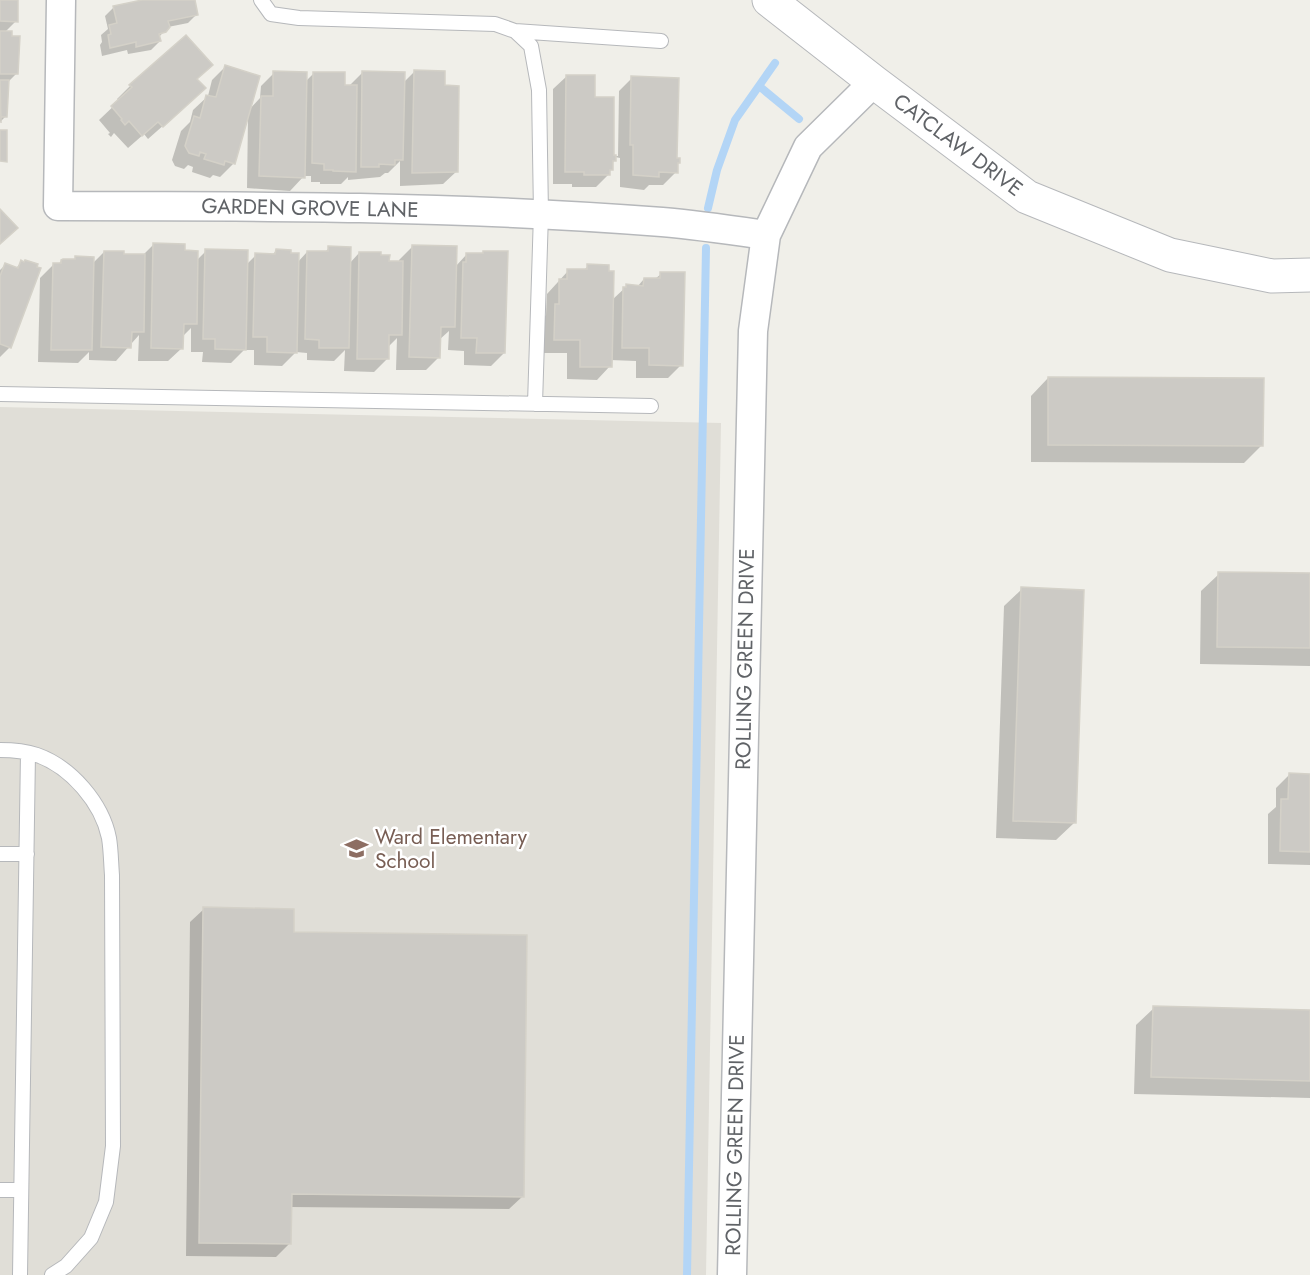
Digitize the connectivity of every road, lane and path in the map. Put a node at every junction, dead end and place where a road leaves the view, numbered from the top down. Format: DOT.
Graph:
graph roads {
  1 [pos="61,0"];
  2 [pos="261,0"];
  3 [pos="770,0"];
  4 [pos="515,31"];
  5 [pos="662,41"];
  6 [pos="874,82"];
  7 [pos="541,214"];
  8 [pos="766,235"];
  9 [pos="1310,275"];
  10 [pos="0,394"];
  11 [pos="535,404"];
  12 [pos="651,406"];
  13 [pos="0,750"];
  14 [pos="28,753"];
  15 [pos="0,854"];
  16 [pos="27,854"];
  17 [pos="0,1190"];
  18 [pos="21,1190"];
  19 [pos="20,1275"];
  20 [pos="54,1275"];
  21 [pos="732,1275"];
  1 -- 7 [label="street, GARDEN GROVE LANE"];
  2 -- 4 [label="lane"];
  3 -- 6 [label="street, CATCLAW DRIVE"];
  4 -- 5 [label="lane"];
  4 -- 7 [label="lane"];
  6 -- 8 [label="street, ROLLING GREEN DRIVE"];
  6 -- 9 [label="street, CATCLAW DRIVE"];
  7 -- 8 [label="street, GARDEN GROVE LANE"];
  7 -- 11 [label="lane"];
  8 -- 21 [label="street, ROLLING GREEN DRIVE"];
  10 -- 11 [label="lane"];
  11 -- 12 [label="lane"];
  13 -- 14 [label="lane"];
  14 -- 16 [label="lane"];
  14 -- 20 [label="lane"];
  15 -- 16 [label="lane"];
  16 -- 18 [label="lane"];
  17 -- 18 [label="lane"];
  18 -- 19 [label="lane"];
}
